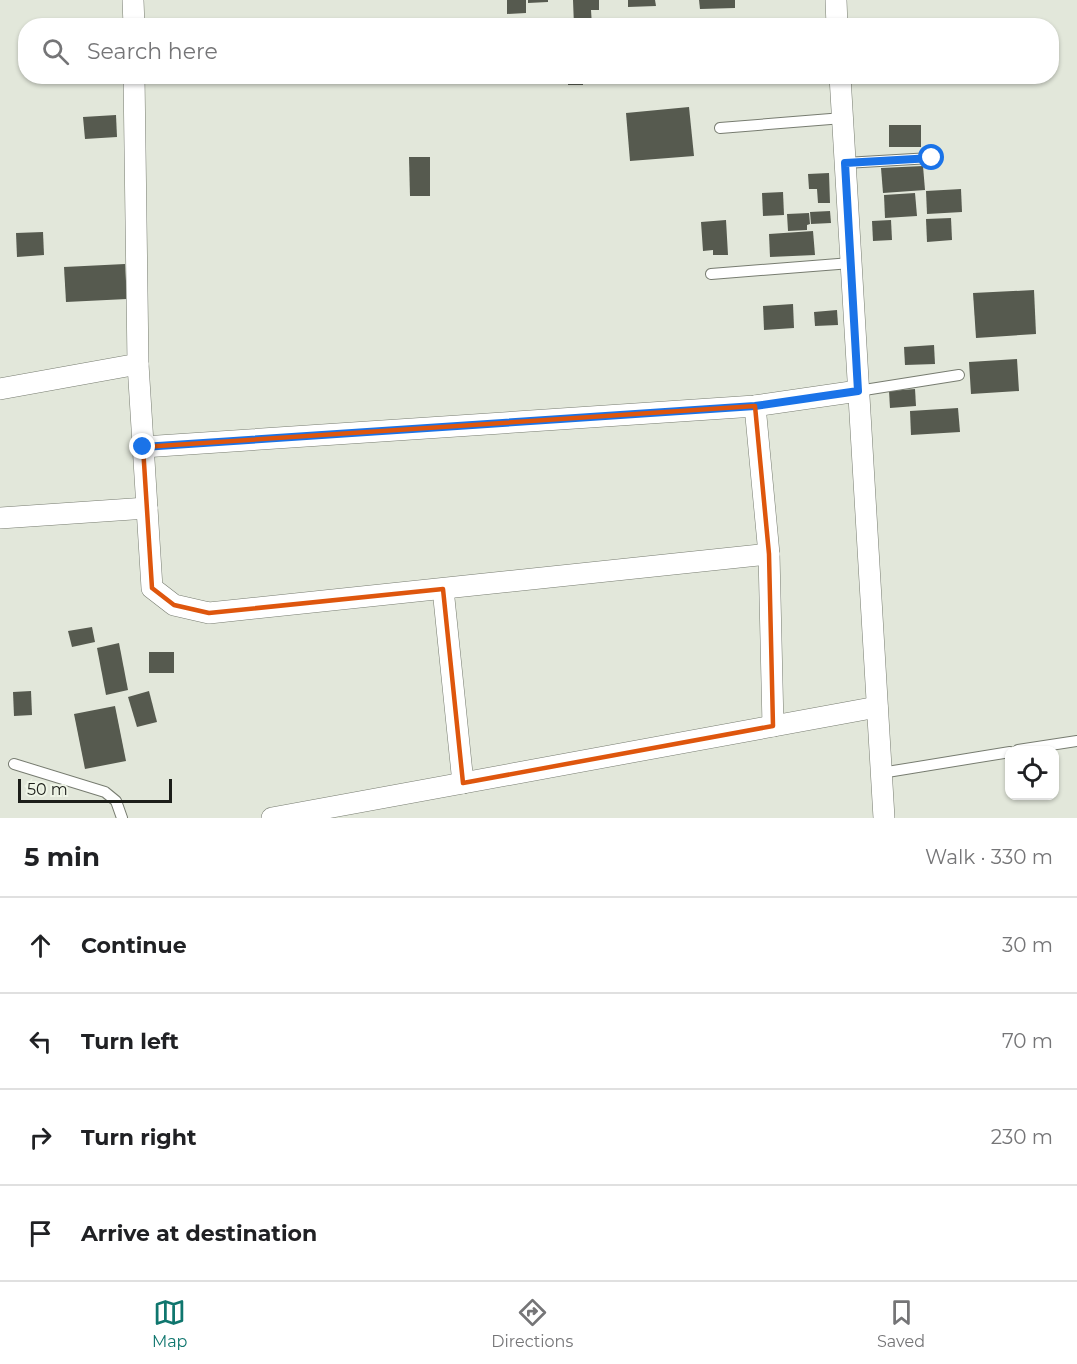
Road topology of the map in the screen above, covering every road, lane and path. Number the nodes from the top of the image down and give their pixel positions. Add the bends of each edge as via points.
1 (133, 0) edge
2 (836, 0) edge
3 (134, 18) edge
4 (837, 18) edge
5 (134, 84) edge
6 (841, 84) edge
7 (843, 118) junction
8 (720, 128) dead end
9 (932, 158) dead end
10 (845, 163) junction
11 (851, 263) junction
12 (711, 274) dead end
13 (138, 364) junction
14 (959, 375) dead end
15 (0, 389) edge
16 (858, 391) junction
17 (755, 406) junction
18 (143, 447) junction
19 (147, 508) junction
20 (0, 518) edge
21 (769, 554) junction
22 (443, 589) junction
23 (877, 707) junction
24 (773, 726) junction
25 (1077, 741) edge
26 (1044, 746) edge
27 (1005, 753) edge
28 (14, 764) dead end
29 (881, 773) junction
30 (463, 783) junction
31 (122, 818) edge
32 (272, 818) edge
33 (884, 818) edge

1 - 3 street
2 - 4 street
5 - 13 street
6 - 7 street
7 - 8 lane
7 - 10 street
9 - 10 lane
10 - 11 street
11 - 12 lane
11 - 16 street
13 - 15 street
13 - 18 street
14 - 16 lane
16 - 17 street
16 - 23 street
17 - 18 street
17 - 21 street
18 - 19 street
19 - 20 street
19 - 22 street via 152,588 174,605 209,613
21 - 22 street
21 - 24 street
22 - 30 street
23 - 24 street
23 - 29 street
24 - 30 street
25 - 26 lane
27 - 29 lane
28 - 31 lane via 105,792 116,801
29 - 33 street
30 - 32 street

